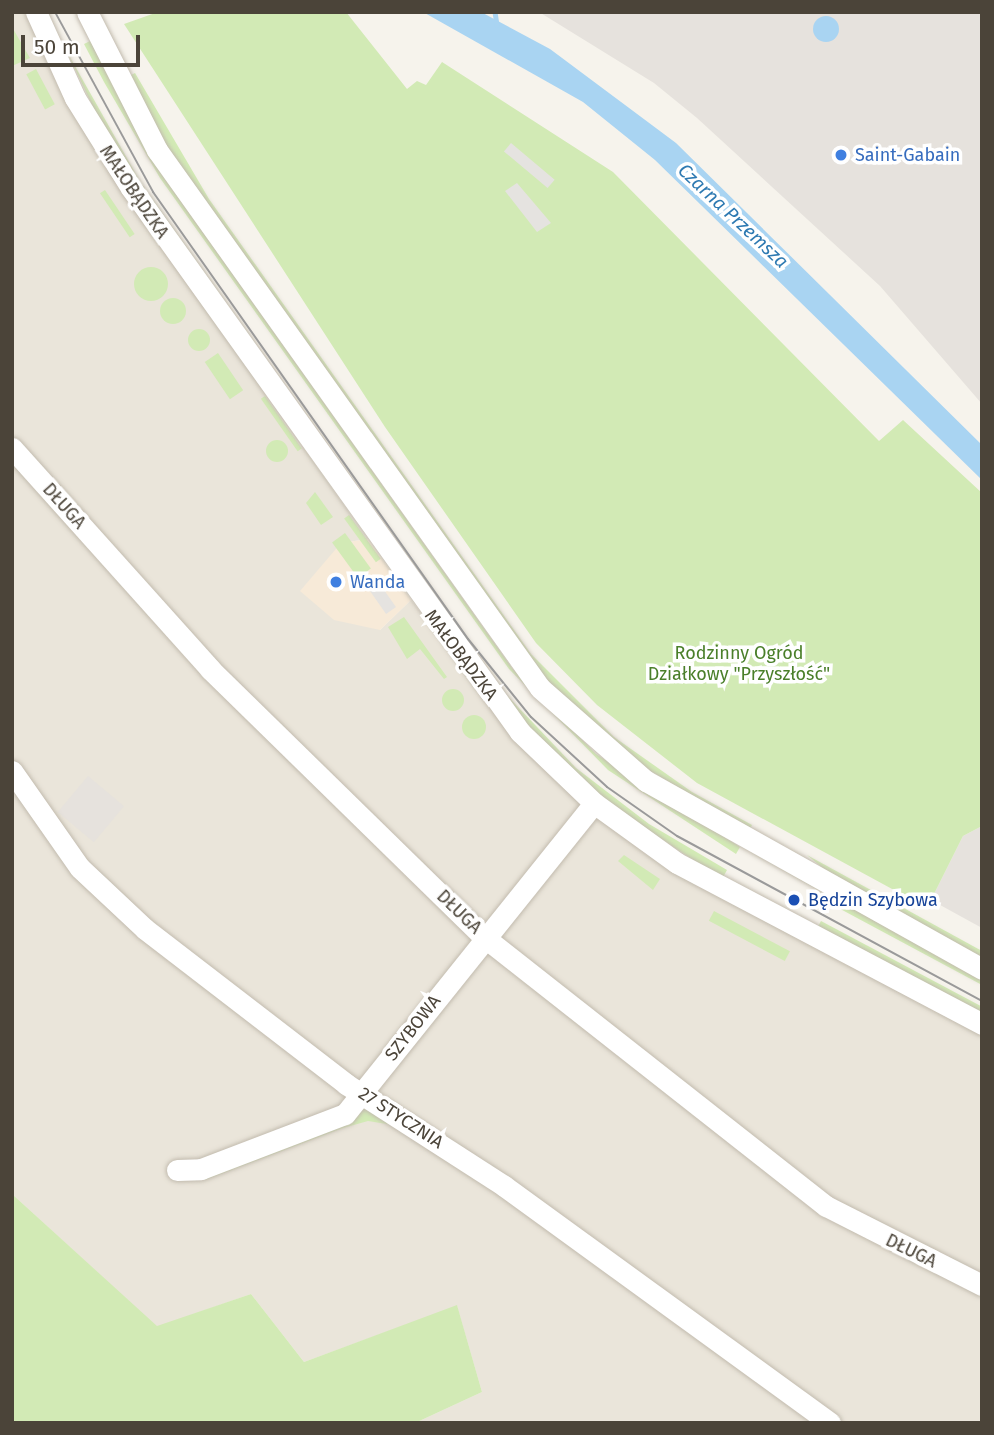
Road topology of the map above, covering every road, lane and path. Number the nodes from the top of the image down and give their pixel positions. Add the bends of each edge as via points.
1 (36, 12) edge
2 (87, 12) edge
3 (12, 448) edge
4 (12, 771) edge
5 (594, 803) junction
6 (484, 937) junction
7 (982, 968) edge
8 (982, 1024) edge
9 (364, 1091) junction
10 (177, 1170) dead end
11 (982, 1285) edge
12 (830, 1423) edge

1 - 5 street, MAŁOBĄDZKA via 74,95 131,188 425,608 520,732
2 - 7 street via 157,150 540,688 646,781
3 - 6 street, DŁUGA via 210,669
4 - 9 street, 27 STYCZNIA via 80,868 145,929 346,1084
5 - 6 street, SZYBOWA
5 - 8 street, MAŁOBĄDZKA via 720,888
6 - 9 street, SZYBOWA
6 - 11 street, DŁUGA via 826,1206
9 - 10 street, SZYBOWA via 328,1125 201,1169
9 - 12 street, 27 STYCZNIA

